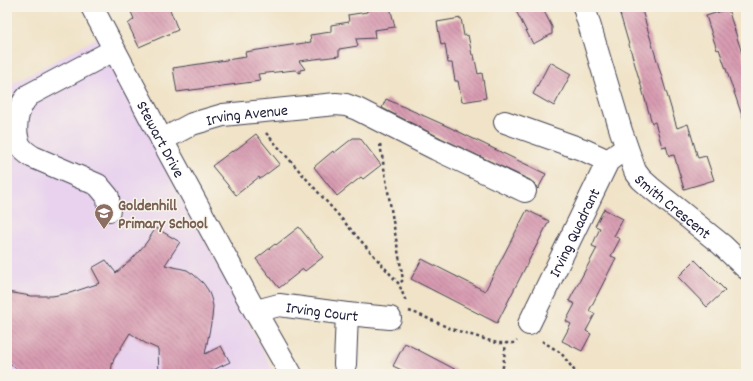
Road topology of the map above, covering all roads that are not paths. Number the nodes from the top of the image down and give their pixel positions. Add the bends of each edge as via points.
1 (92, 7) edge
2 (584, 7) edge
3 (114, 50) junction
4 (505, 122) dead end
5 (162, 140) junction
6 (624, 140) junction
7 (608, 161) junction
8 (525, 191) dead end
9 (109, 210) dead end
10 (746, 268) edge
11 (256, 314) junction
12 (346, 314) junction
13 (400, 315) road end
14 (528, 328) road end
15 (346, 364) dead end
16 (291, 374) edge

1 - 3 street, Stewart Drive
2 - 6 street, Smith Crescent
3 - 5 street, Stewart Drive
3 - 9 street via 29,96 23,102 16,122 19,144 25,152 98,185 108,197
4 - 7 street
5 - 8 street, Irving Avenue via 192,124 223,115 346,105
5 - 11 street, Stewart Drive
6 - 7 street via 619,153
6 - 10 street, Smith Crescent via 635,171 641,179 722,245
7 - 14 street, Irving Quadrant
11 - 12 street, Irving Court via 278,305
11 - 16 street, Stewart Drive
12 - 13 street, Irving Court
12 - 15 street

